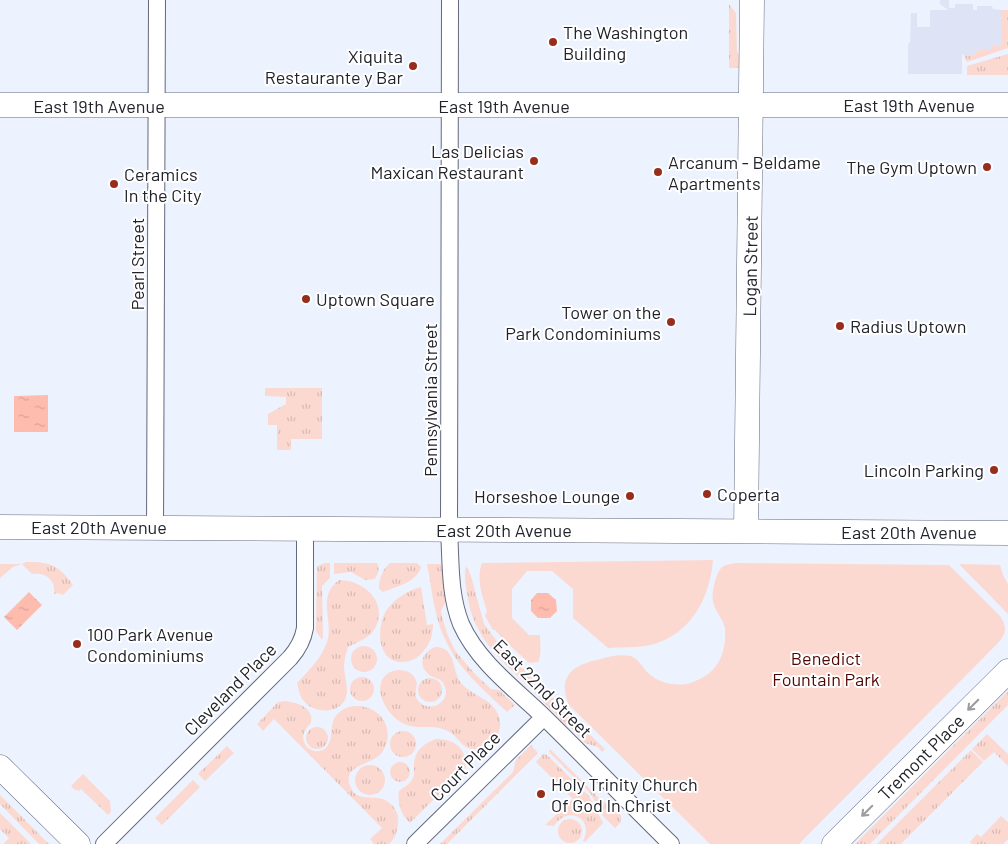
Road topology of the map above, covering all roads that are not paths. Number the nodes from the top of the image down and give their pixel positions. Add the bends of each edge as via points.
1 (157, 0) edge
2 (450, 0) edge
3 (752, 0) edge
4 (0, 105) edge
5 (450, 105) junction
6 (1008, 105) edge
7 (158, 106) junction
8 (752, 106) junction
9 (0, 527) edge
10 (155, 528) junction
11 (305, 529) junction
12 (449, 530) junction
13 (746, 531) junction
14 (1008, 532) edge
15 (1008, 671) edge
16 (544, 717) junction
17 (0, 767) edge
18 (78, 844) edge
19 (104, 844) edge
20 (415, 844) edge
21 (671, 844) edge
22 (834, 844) edge

1 - 7 street, Pearl Street
2 - 5 street, Pennsylvania Street
3 - 8 street, Logan Street
4 - 7 street, East 19th Avenue
5 - 7 street, East 19th Avenue
5 - 8 street, East 19th Avenue
5 - 12 street, Pennsylvania Street
6 - 8 street, East 19th Avenue
7 - 10 street, Pearl Street
8 - 13 street, Logan Street
9 - 10 street, East 20th Avenue
10 - 11 street, East 20th Avenue
11 - 12 street, East 20th Avenue
11 - 19 street, Cleveland Place via 305,628 302,641 290,658
12 - 13 street, East 20th Avenue
12 - 16 street, East 22nd Street via 452,588 470,641 491,667
13 - 14 street, East 20th Avenue
15 -> 22 street, Tremont Place
16 - 20 street, Court Place
16 - 21 street, East 22nd Street
17 - 18 street

